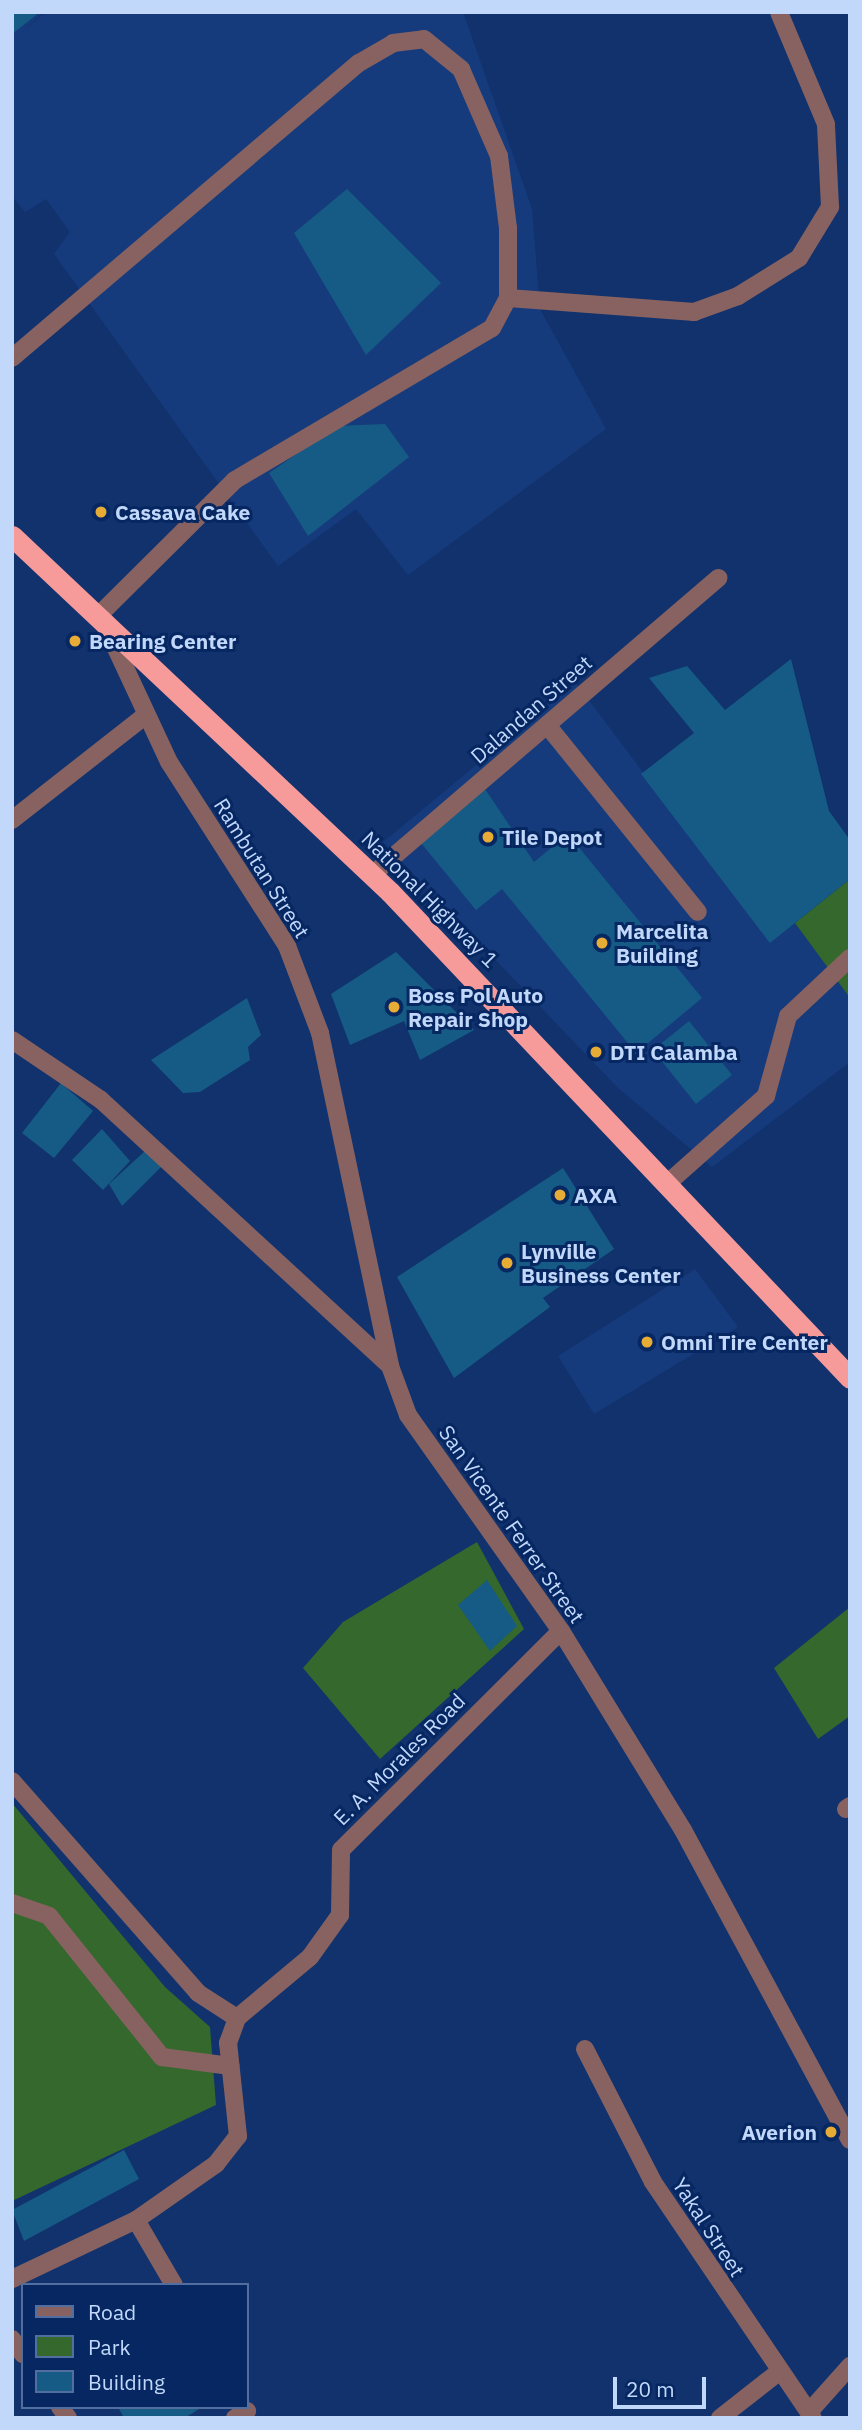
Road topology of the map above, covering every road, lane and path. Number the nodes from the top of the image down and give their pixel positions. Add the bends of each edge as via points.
1 (779, 12) edge
2 (508, 298) junction
3 (12, 358) edge
4 (12, 536) edge
5 (718, 578) dead end
6 (100, 614) junction
7 (146, 715) junction
8 (547, 725) junction
9 (12, 820) edge
10 (373, 874) junction
11 (698, 912) dead end
12 (850, 958) edge
13 (12, 1040) edge
14 (669, 1182) junction
15 (390, 1366) junction
16 (850, 1378) edge
17 (561, 1632) junction
18 (12, 1782) edge
19 (12, 1903) edge
20 (237, 2018) junction
21 (585, 2049) dead end
22 (230, 2066) junction
23 (850, 2140) edge
24 (136, 2220) junction
25 (12, 2279) edge
26 (173, 2283) edge
27 (850, 2366) edge
28 (780, 2371) junction
29 (811, 2415) edge
30 (720, 2418) edge

1 - 2 street via 826,124 830,207 799,258 737,296 694,312
2 - 3 street via 499,156 460,69 424,39 393,43 359,63
2 - 6 street via 492,328 235,480
4 - 6 highway, National Highway 1
5 - 8 street, Dalandan Street
6 - 7 street, Rambutan Street
6 - 10 highway, National Highway 1
7 - 9 street
7 - 15 street, Rambutan Street via 169,762 287,946 320,1033
8 - 10 street, Dalandan Street
8 - 11 street
10 - 14 highway, National Highway 1
12 - 14 street via 788,1016 766,1096
13 - 15 street, San Vicente Ferrer Street via 101,1100
14 - 16 highway, National Highway 1
15 - 17 street, San Vicente Ferrer Street via 408,1415
17 - 20 street, E. A. Morales Road via 341,1850 340,1916 310,1958
17 - 23 street, San Vicente Ferrer Street via 683,1830
18 - 20 street via 198,1993
19 - 22 street via 48,1916 162,2057
20 - 22 street via 228,2043
21 - 28 street, Yakal Street via 653,2182
22 - 24 street via 238,2136 216,2164
24 - 25 street
24 - 26 street
27 - 29 street
28 - 29 street, Yakal Street
28 - 30 street

